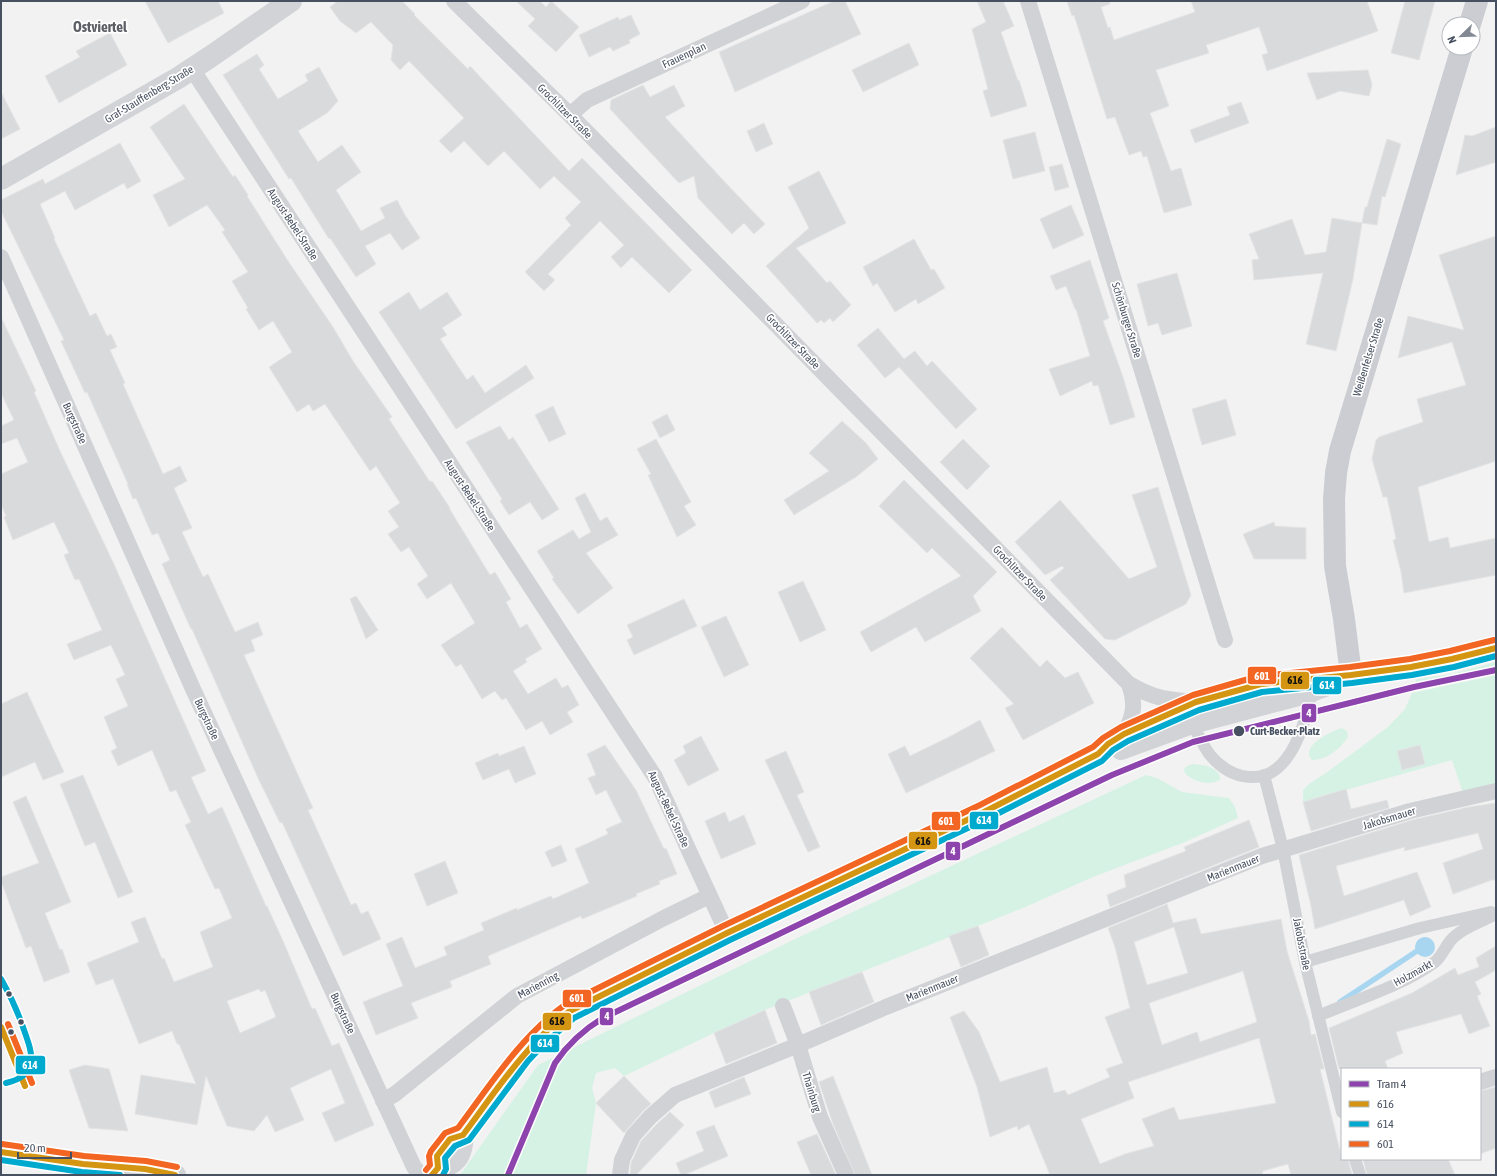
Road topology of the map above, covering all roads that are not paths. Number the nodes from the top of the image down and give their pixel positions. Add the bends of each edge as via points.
1 (291, 1) edge
2 (454, 1) edge
3 (802, 1) edge
4 (1028, 1) edge
5 (1477, 1) edge
6 (1472, 16) edge
7 (1460, 56) edge
8 (192, 69) junction
9 (570, 115) junction
10 (1, 179) edge
11 (1, 258) edge
12 (1225, 640) dead end
13 (1496, 648) edge
14 (1350, 675) junction
15 (1129, 684) junction
16 (1312, 691) junction
17 (1194, 713) junction
18 (1124, 734) junction
19 (1098, 754) junction
20 (1264, 775) junction
21 (1496, 791) edge
22 (1284, 849) junction
23 (710, 896) junction
24 (1496, 911) edge
25 (1496, 914) edge
26 (727, 933) junction
27 (1306, 962) junction
28 (783, 1006) dead end
29 (1318, 1016) junction
30 (798, 1045) junction
31 (1496, 1077) edge
32 (1481, 1082) edge
33 (383, 1100) junction
34 (1341, 1108) edge
35 (1, 1152) edge
36 (1356, 1160) edge
37 (83, 1169) edge
38 (430, 1173) edge
39 (175, 1175) edge
40 (620, 1175) edge
41 (846, 1175) edge
42 (1360, 1175) edge

1 - 8 main road, Graf-Stauffenberg-Straße
2 - 9 street, Grochlitzer Straße
3 - 9 street, Frauenplan via 587,100
4 - 12 street, Schönburger Straße
5 - 6 main road
7 - 14 main road, Weißenfelser Straße via 1347,425 1336,472 1335,566
8 - 10 main road, Graf-Stauffenberg-Straße
8 - 23 street, August-Bebel-Straße via 656,777
9 - 15 street, Grochlitzer Straße
11 - 33 street, Burgstraße via 193,689
13 - 14 main road via 1411,667
14 - 16 main road
14 - 17 main road via 1262,684
15 - 17 street, Grochlitzer Straße
15 - 18 street via 1134,708
16 - 17 main road
16 - 20 street via 1290,754 1281,765
17 - 18 main road
17 - 19 main road via 1130,746
17 - 20 street via 1210,755 1240,776
18 - 19 main road
19 - 26 main road via 977,815
20 - 22 street, Jakobsstraße
21 - 22 street, Jakobsmauer via 1410,811
22 - 27 street, Jakobsstraße
22 - 30 street, Marienmauer via 886,1007
23 - 26 street, August-Bebel-Straße
23 - 33 street, Marienring via 517,996 394,1094
24 - 27 street via 1420,928
25 - 29 street, Holzmarkt via 1460,933 1451,940 1441,956 1404,981
26 - 38 main road via 590,1000 554,1023 522,1056 463,1135 450,1139 437,1156
27 - 29 street, Jakobsstraße
28 - 30 street, Thainburg
29 - 34 street, Jakobsstraße
30 - 40 street, Marienmauer via 675,1095 633,1136 622,1160
30 - 41 street, Thainburg via 820,1117
31 - 32 street
33 - 38 street, Burgstraße via 414,1168
35 - 37 main road
36 - 42 street
37 - 39 main road via 145,1169

